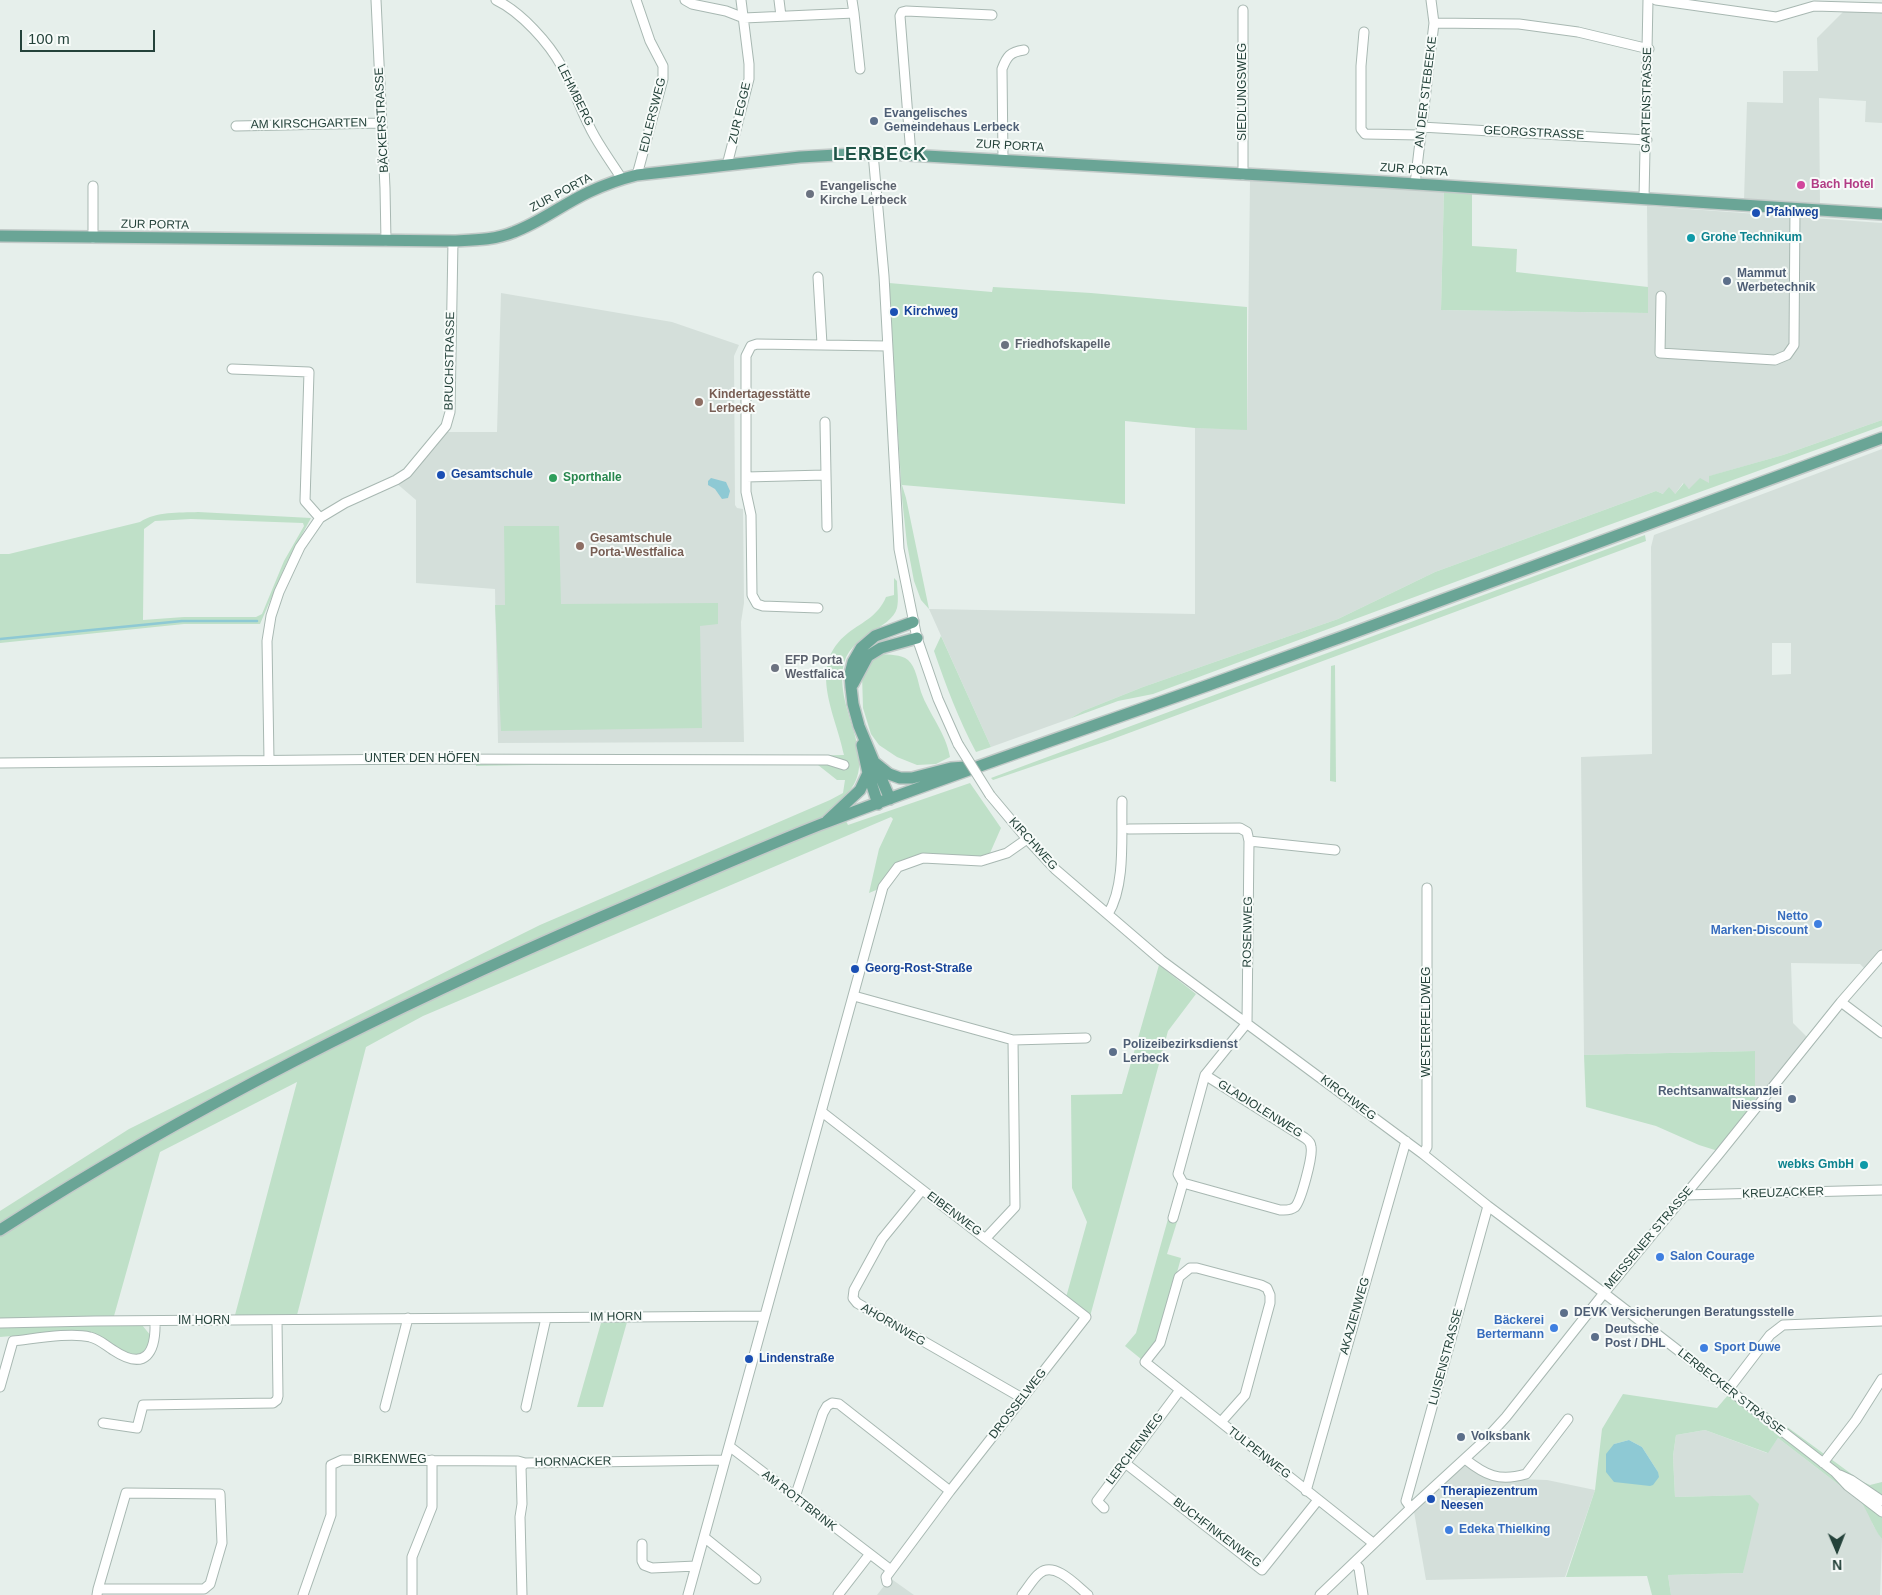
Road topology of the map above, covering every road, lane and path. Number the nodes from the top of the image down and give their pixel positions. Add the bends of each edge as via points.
1 (376, 0) edge
2 (496, 0) edge
3 (636, 0) edge
4 (685, 0) edge
5 (742, 0) edge
6 (779, 0) edge
7 (852, 0) edge
8 (1431, 0) edge
9 (1648, 0) edge
10 (1656, 0) edge
11 (1882, 8) edge
12 (1243, 10) dead end
13 (854, 13) junction
14 (992, 15) dead end
15 (781, 16) junction
16 (744, 18) junction
17 (1434, 23) junction
18 (1364, 32) dead end
19 (1649, 49) junction
20 (1024, 50) dead end
21 (860, 69) dead end
22 (382, 123) junction
23 (236, 126) dead end
24 (1421, 131) junction
25 (1647, 140) junction
26 (873, 153) junction
27 (911, 154) junction
28 (1003, 159) junction
29 (727, 165) junction
30 (1243, 175) junction
31 (637, 176) junction
32 (622, 179) junction
33 (1415, 184) junction
34 (93, 186) dead end
35 (1644, 199) junction
36 (1796, 208) junction
37 (1882, 214) edge
38 (0, 236) edge
39 (93, 238) junction
40 (386, 241) junction
41 (453, 241) junction
42 (818, 277) dead end
43 (1661, 296) dead end
44 (822, 344) junction
45 (887, 346) junction
46 (232, 370) dead end
47 (825, 422) dead end
48 (1882, 438) edge
49 (825, 475) junction
50 (746, 477) junction
51 (320, 518) junction
52 (828, 527) dead end
53 (818, 608) dead end
54 (913, 622) junction
55 (917, 638) junction
56 (851, 687) junction
57 (859, 726) junction
58 (269, 760) junction
59 (874, 762) junction
60 (0, 763) edge
61 (844, 766) dead end
62 (980, 766) junction
63 (868, 773) junction
64 (890, 799) junction
65 (1122, 801) dead end
66 (878, 804) junction
67 (825, 823) junction
68 (1129, 829) dead end
69 (1027, 839) junction
70 (1249, 841) junction
71 (1335, 850) dead end
72 (1428, 888) dead end
73 (1108, 914) junction
74 (1882, 955) edge
75 (854, 996) junction
76 (1841, 1002) junction
77 (1247, 1023) junction
78 (1882, 1034) edge
79 (1086, 1038) dead end
80 (1013, 1040) junction
81 (1205, 1075) junction
82 (822, 1112) junction
83 (1406, 1141) junction
84 (1423, 1154) junction
85 (1183, 1183) junction
86 (922, 1190) junction
87 (1882, 1190) edge
88 (1685, 1195) junction
89 (1488, 1206) junction
90 (1173, 1218) dead end
91 (0, 1230) edge
92 (986, 1238) junction
93 (1604, 1293) junction
94 (764, 1316) junction
95 (1086, 1317) joint
96 (408, 1318) junction
97 (546, 1318) junction
98 (155, 1321) junction
99 (277, 1321) junction
100 (1882, 1321) edge
101 (0, 1324) edge
102 (1882, 1379) edge
103 (0, 1386) edge
104 (1180, 1390) junction
105 (1728, 1390) junction
106 (1022, 1398) junction
107 (386, 1407) dead end
108 (526, 1407) dead end
109 (1568, 1419) dead end
110 (1220, 1422) junction
111 (103, 1423) dead end
112 (729, 1446) junction
113 (1465, 1459) junction
114 (432, 1460) junction
115 (725, 1460) junction
116 (525, 1463) junction
117 (1125, 1463) junction
118 (1823, 1463) junction
119 (1835, 1472) junction
120 (1306, 1490) junction
121 (950, 1491) junction
122 (795, 1498) junction
123 (1318, 1500) junction
124 (1882, 1501) edge
125 (1104, 1508) dead end
126 (1411, 1508) junction
127 (1882, 1512) edge
128 (704, 1536) junction
129 (1373, 1543) junction
130 (642, 1544) dead end
131 (870, 1555) junction
132 (1354, 1563) junction
133 (696, 1566) junction
134 (891, 1570) junction
135 (756, 1579) dead end
136 (887, 1582) dead end
137 (98, 1592) edge
138 (303, 1595) edge
139 (412, 1595) edge
140 (522, 1595) edge
141 (688, 1595) edge
142 (838, 1595) edge
143 (1022, 1595) edge
144 (1088, 1595) edge
145 (1320, 1595) edge
146 (1363, 1595) edge

1 - 22 street, BÄCKERSTRASSE
2 - 32 street, LEHMBERG via 526,22 553,54 594,136
3 - 31 street, EDLERSWEG via 650,41 663,66 664,79
4 - 16 street
5 - 16 street, ZUR EGGE
6 - 15 street
7 - 13 street
8 - 17 street, AN DER STEBEEKE
9 - 19 street, GARTENSTRASSE
10 - 11 street via 1776,17 1814,6
12 - 30 street, SIEDLUNGSWEG
13 - 15 street
13 - 21 street
14 - 27 street via 902,12
15 - 16 street
16 - 29 street, ZUR EGGE via 748,79
17 - 19 street via 1519,24 1578,32
17 - 24 street, AN DER STEBEEKE
18 - 24 street, GEORGSTRASSE via 1361,129 1365,134
19 - 25 street, GARTENSTRASSE
20 - 28 street via 1011,53 1002,69
22 - 23 street, AM KIRSCHGARTEN
22 - 40 street, BÄCKERSTRASSE
24 - 25 street, GEORGSTRASSE
24 - 33 street, AN DER STEBEEKE
25 - 35 street, GARTENSTRASSE
26 - 27 main road, ZUR PORTA
26 - 29 main road, ZUR PORTA
26 - 45 street, KIRCHWEG
27 - 28 main road, ZUR PORTA
28 - 30 main road, ZUR PORTA
29 - 31 main road, ZUR PORTA
30 - 33 main road, ZUR PORTA
31 - 32 main road, ZUR PORTA
32 - 41 main road, ZUR PORTA via 589,192 513,233 491,239
33 - 35 main road, ZUR PORTA
34 - 39 street
35 - 36 main road, ZUR PORTA
36 - 37 main road, ZUR PORTA
36 - 43 street via 1794,345 1787,355 1775,360 1660,353
38 - 39 main road, ZUR PORTA
39 - 40 main road, ZUR PORTA
40 - 41 main road, ZUR PORTA
41 - 51 street, BRUCHSTRASSE via 450,412 446,426 407,473
42 - 44 street
44 - 45 street
44 - 50 street via 751,346 746,356
45 - 54 street, KIRCHWEG via 899,549
46 - 51 street via 309,372 305,501
47 - 49 street
48 - 62 main road
49 - 50 street
49 - 52 street
50 - 53 street via 751,514 752,595 762,606
51 - 58 street, BRUCHSTRASSE via 300,547 271,616 267,641
54 - 55 street, KIRCHWEG
54 - 56 main road via 876,636 861,648 853,662
55 - 56 main road via 881,648 868,656
55 - 69 street, KIRCHWEG, bridge via 958,744 990,794
56 - 57 main road
57 - 59 main road
57 - 63 main road
58 - 60 street, UNTER DEN HÖFEN
58 - 61 street, UNTER DEN HÖFEN via 828,760
59 - 62 main road via 888,774 900,778
59 - 64 main road
62 - 64 main road
63 - 66 main road
63 - 67 main road via 860,790
64 - 66 main road
65 - 73 street via 1121,862 1117,894
66 - 67 main road
67 - 91 main road via 524,951 350,1032 136,1146
68 - 70 street via 1240,828 1247,832
69 - 73 street, KIRCHWEG via 1055,869
69 - 75 street via 1007,853 982,861 922,858 898,867 883,887
70 - 71 street
70 - 77 street, ROSENWEG
72 - 84 street, WESTERFELDWEG via 1427,1147
73 - 77 street, KIRCHWEG via 1161,960
74 - 76 street, MEISSENER STRASSE
75 - 80 street
75 - 82 street
76 - 78 street
76 - 88 street, MEISSENER STRASSE
77 - 81 street, GLADIOLENWEG
77 - 83 street, KIRCHWEG
79 - 80 street
80 - 92 street via 1014,1207
81 - 85 street, GLADIOLENWEG via 1178,1174
81 - 85 street, GLADIOLENWEG via 1305,1138 1311,1147 1311,1155 1299,1200 1289,1210
82 - 86 street, EIBENWEG
82 - 94 street
83 - 84 street, KIRCHWEG
83 - 120 street, AKAZIENWEG
84 - 89 street, KIRCHWEG
85 - 90 street, GLADIOLENWEG
86 - 92 street, EIBENWEG
86 - 106 street, AHORNWEG via 882,1239 854,1290 853,1298
87 - 88 street, KREUZACKER
88 - 93 street, MEISSENER STRASSE
89 - 93 street, KIRCHWEG
89 - 126 street, LUISENSTRASSE via 1406,1501
92 - 95 street, EIBENWEG
93 - 105 street, LERBECKER STRASSE
93 - 113 street, MEISSENER STRASSE via 1506,1417
94 - 97 street, IM HORN
94 - 112 street
95 - 106 street, DROSSELWEG
96 - 97 street, IM HORN
96 - 99 street, IM HORN
96 - 107 street
97 - 108 street
98 - 99 street, IM HORN
98 - 101 street, IM HORN
98 - 103 street via 152,1350 140,1359 130,1359 89,1336 12,1340
99 - 111 street via 278,1396 272,1404 143,1405 137,1428
100 - 105 street via 1783,1325 1770,1335
102 - 118 street
104 - 110 street, TULPENWEG
104 - 110 street, TULPENWEG via 1145,1362 1160,1343 1179,1277 1184,1271 1197,1268 1267,1288 1270,1303 1245,1395
104 - 117 street, LERCHENWEG
105 - 118 street, LERBECKER STRASSE
106 - 121 street, DROSSELWEG
109 - 113 street via 1526,1474 1487,1475
110 - 120 street, TULPENWEG
112 - 115 street
112 - 122 street, AM ROTTBRINK
113 - 126 street, MEISSENER STRASSE
114 - 116 street, BIRKENWEG
114 - 138 street, BIRKENWEG via 342,1460 331,1465 331,1515
114 - 139 street via 432,1507 412,1557
115 - 116 street, HORNACKER
115 - 128 street
116 - 140 street, HORNACKER via 522,1468 520,1517
117 - 123 street, BUCHFINKENWEG via 1262,1570
117 - 125 street, LERCHENWEG via 1097,1501
118 - 119 street, LERBECKER STRASSE
119 - 124 street, LERBECKER STRASSE
119 - 127 street, LERBECKER STRASSE
120 - 123 street, TULPENWEG
121 - 122 street via 839,1404 832,1403 823,1413
121 - 134 street, DROSSELWEG
122 - 131 street, AM ROTTBRINK
123 - 129 street, TULPENWEG
126 - 129 street, MEISSENER STRASSE
128 - 133 street
128 - 135 street
129 - 132 street, MEISSENER STRASSE
130 - 133 street via 644,1566
131 - 134 street, AM ROTTBRINK
131 - 142 street
132 - 145 street, MEISSENER STRASSE
132 - 146 street via 1359,1568
133 - 141 street
134 - 136 street, DROSSELWEG via 886,1577
137 - 137 street via 204,1589 210,1584 222,1542 220,1494 126,1493
143 - 144 street via 1038,1574 1048,1569 1057,1570

